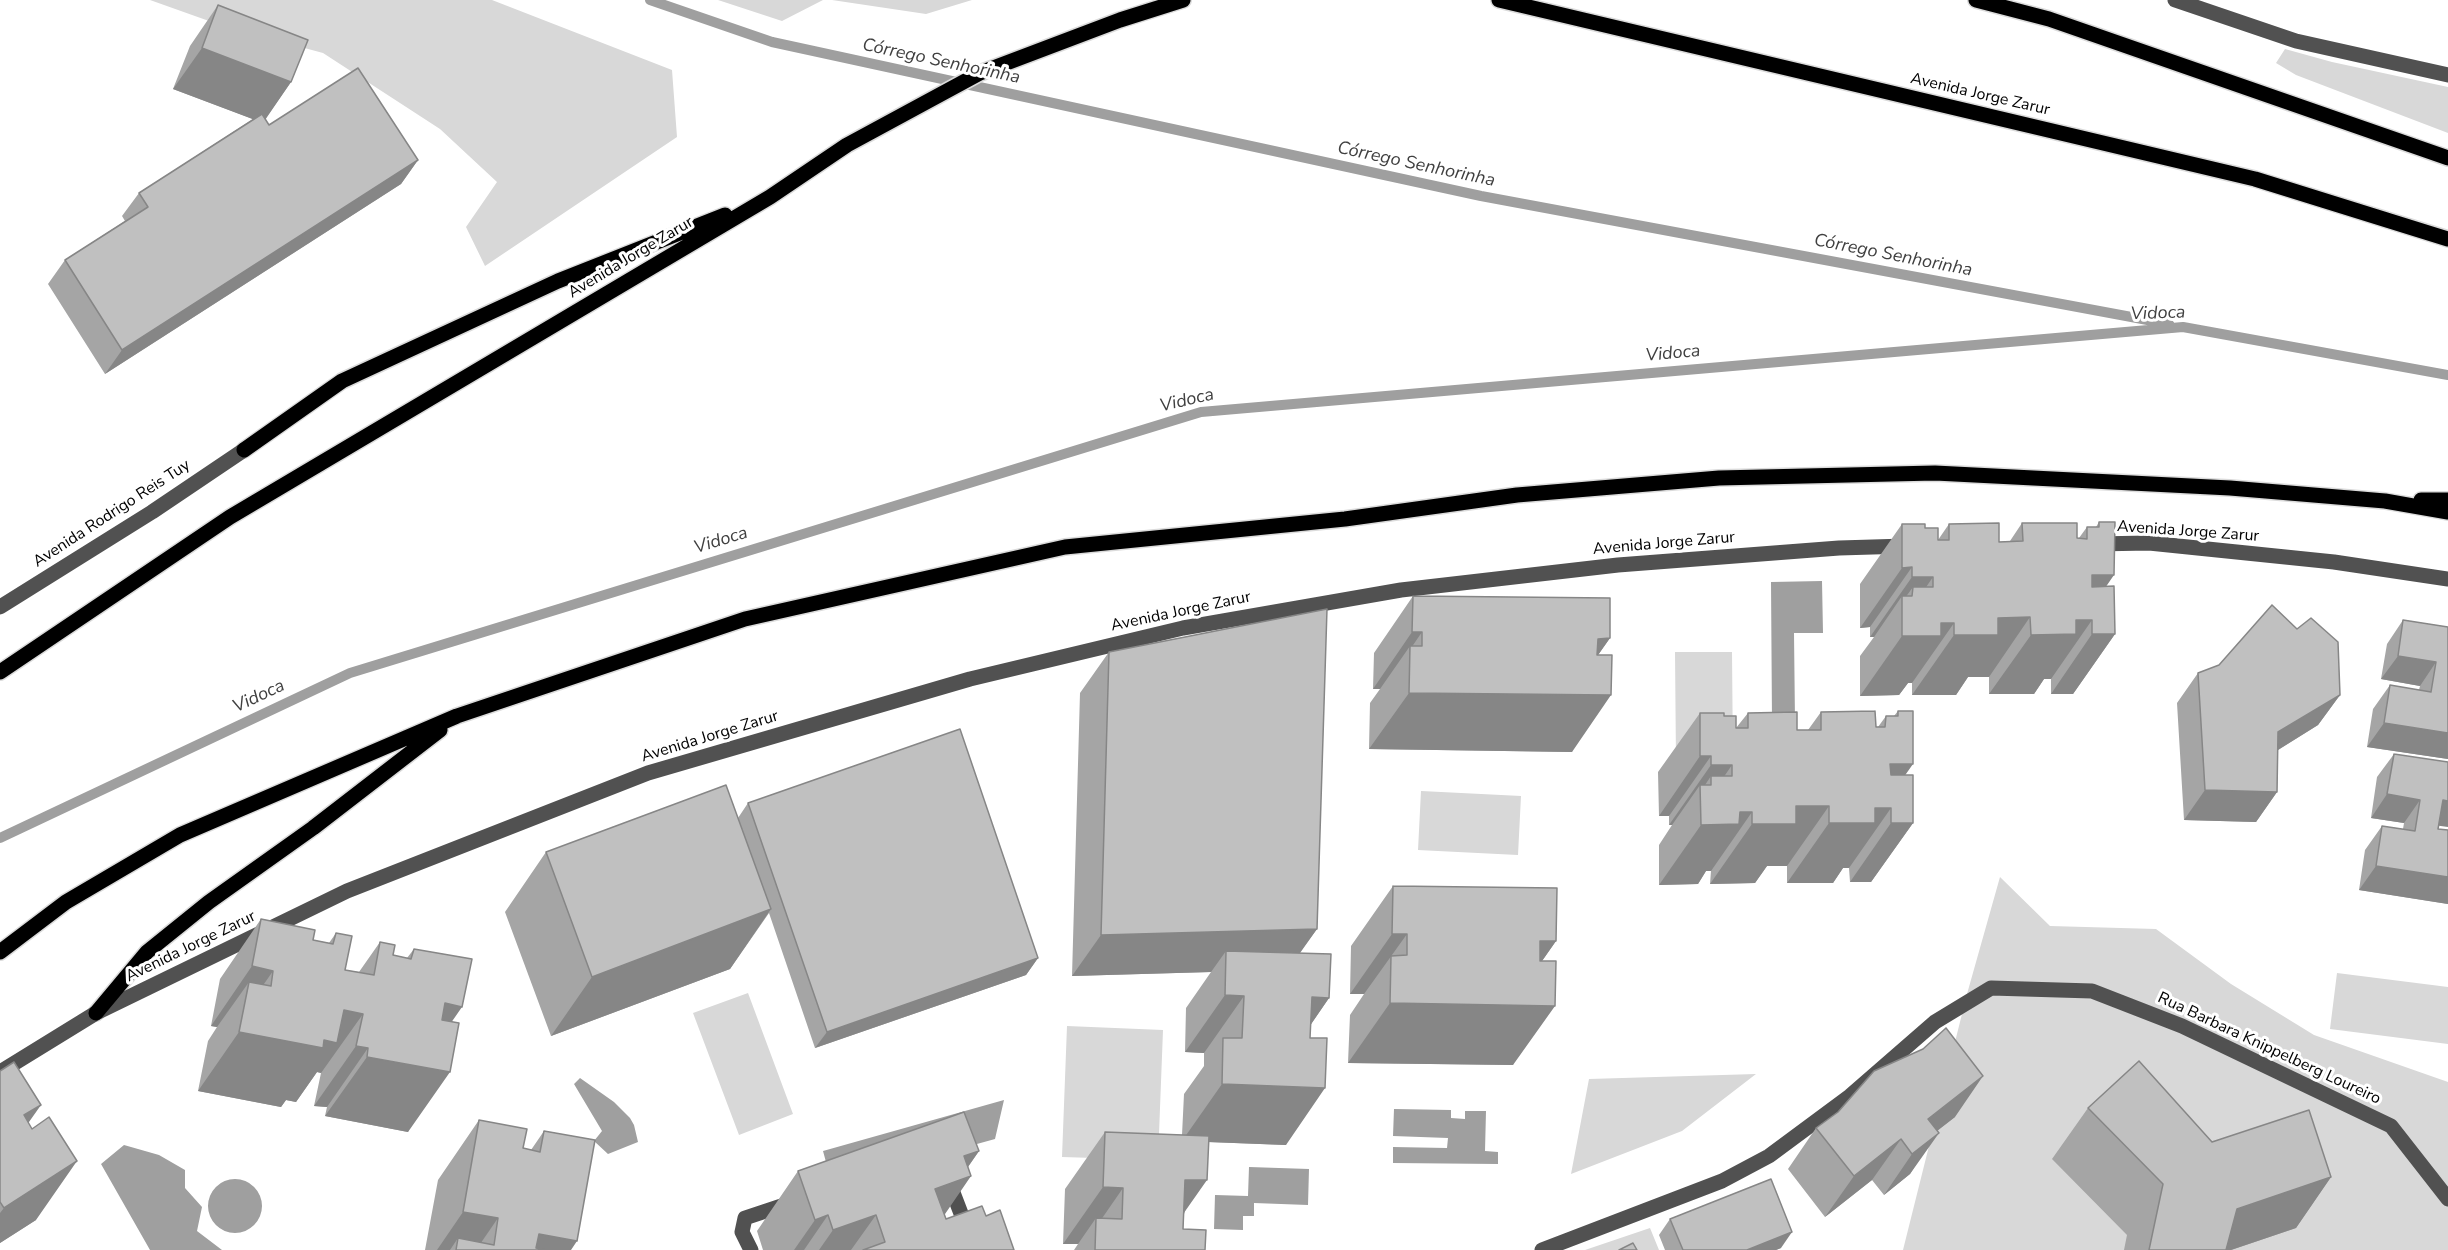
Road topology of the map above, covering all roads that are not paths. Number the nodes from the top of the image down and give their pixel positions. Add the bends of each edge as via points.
1 (1163, 0) edge
2 (1183, 0) edge
3 (1499, 0) edge
4 (1976, 0) edge
5 (2175, 0) edge
6 (1149, 12) junction
7 (2448, 75) edge
8 (2448, 158) edge
9 (770, 197) junction
10 (2448, 239) edge
11 (244, 450) joint
12 (2448, 500) edge
13 (2385, 501) junction
14 (2448, 512) edge
15 (2078, 544) edge
16 (1923, 546) edge
17 (2448, 579) edge
18 (0, 607) edge
19 (0, 672) edge
20 (457, 716) junction
21 (0, 952) edge
22 (96, 1012) junction
23 (0, 1072) edge
24 (939, 1174) edge
25 (807, 1198) edge
26 (2448, 1199) edge
27 (751, 1250) edge
28 (975, 1250) edge
29 (1542, 1250) edge

1 - 6 street
2 - 6 main road, Avenida Jorge Zarur
3 - 10 main road, Avenida Jorge Zarur via 2255,179
4 - 8 main road via 2049,19
5 - 7 street via 2296,40
6 - 9 main road, Avenida Jorge Zarur via 980,73 847,145
9 - 11 main road via 558,281 342,381
9 - 19 main road, Avenida Jorge Zarur via 230,517
11 - 18 street, Avenida Rodrigo Reis Tuy
12 - 13 main road
13 - 14 main road
13 - 20 main road via 2230,488 1935,473 1719,478 1517,495 1345,519 1065,547 745,619
15 - 17 street, Avenida Jorge Zarur via 2149,543 2334,562
16 - 22 street, Avenida Jorge Zarur via 1839,548 1618,565 1401,590 1184,628 970,679 648,774 347,891
20 - 21 main road via 180,835 66,902
20 - 22 main road via 147,952
22 - 23 street, Avenida Jorge Zarur
24 - 28 street via 952,1190
25 - 27 street via 745,1218 742,1232
26 - 29 street, Rua Barbara Knippelberg Loureiro via 2391,1126 2182,1026 2092,991 1991,988 1935,1022 1850,1096 1769,1156 1722,1181

